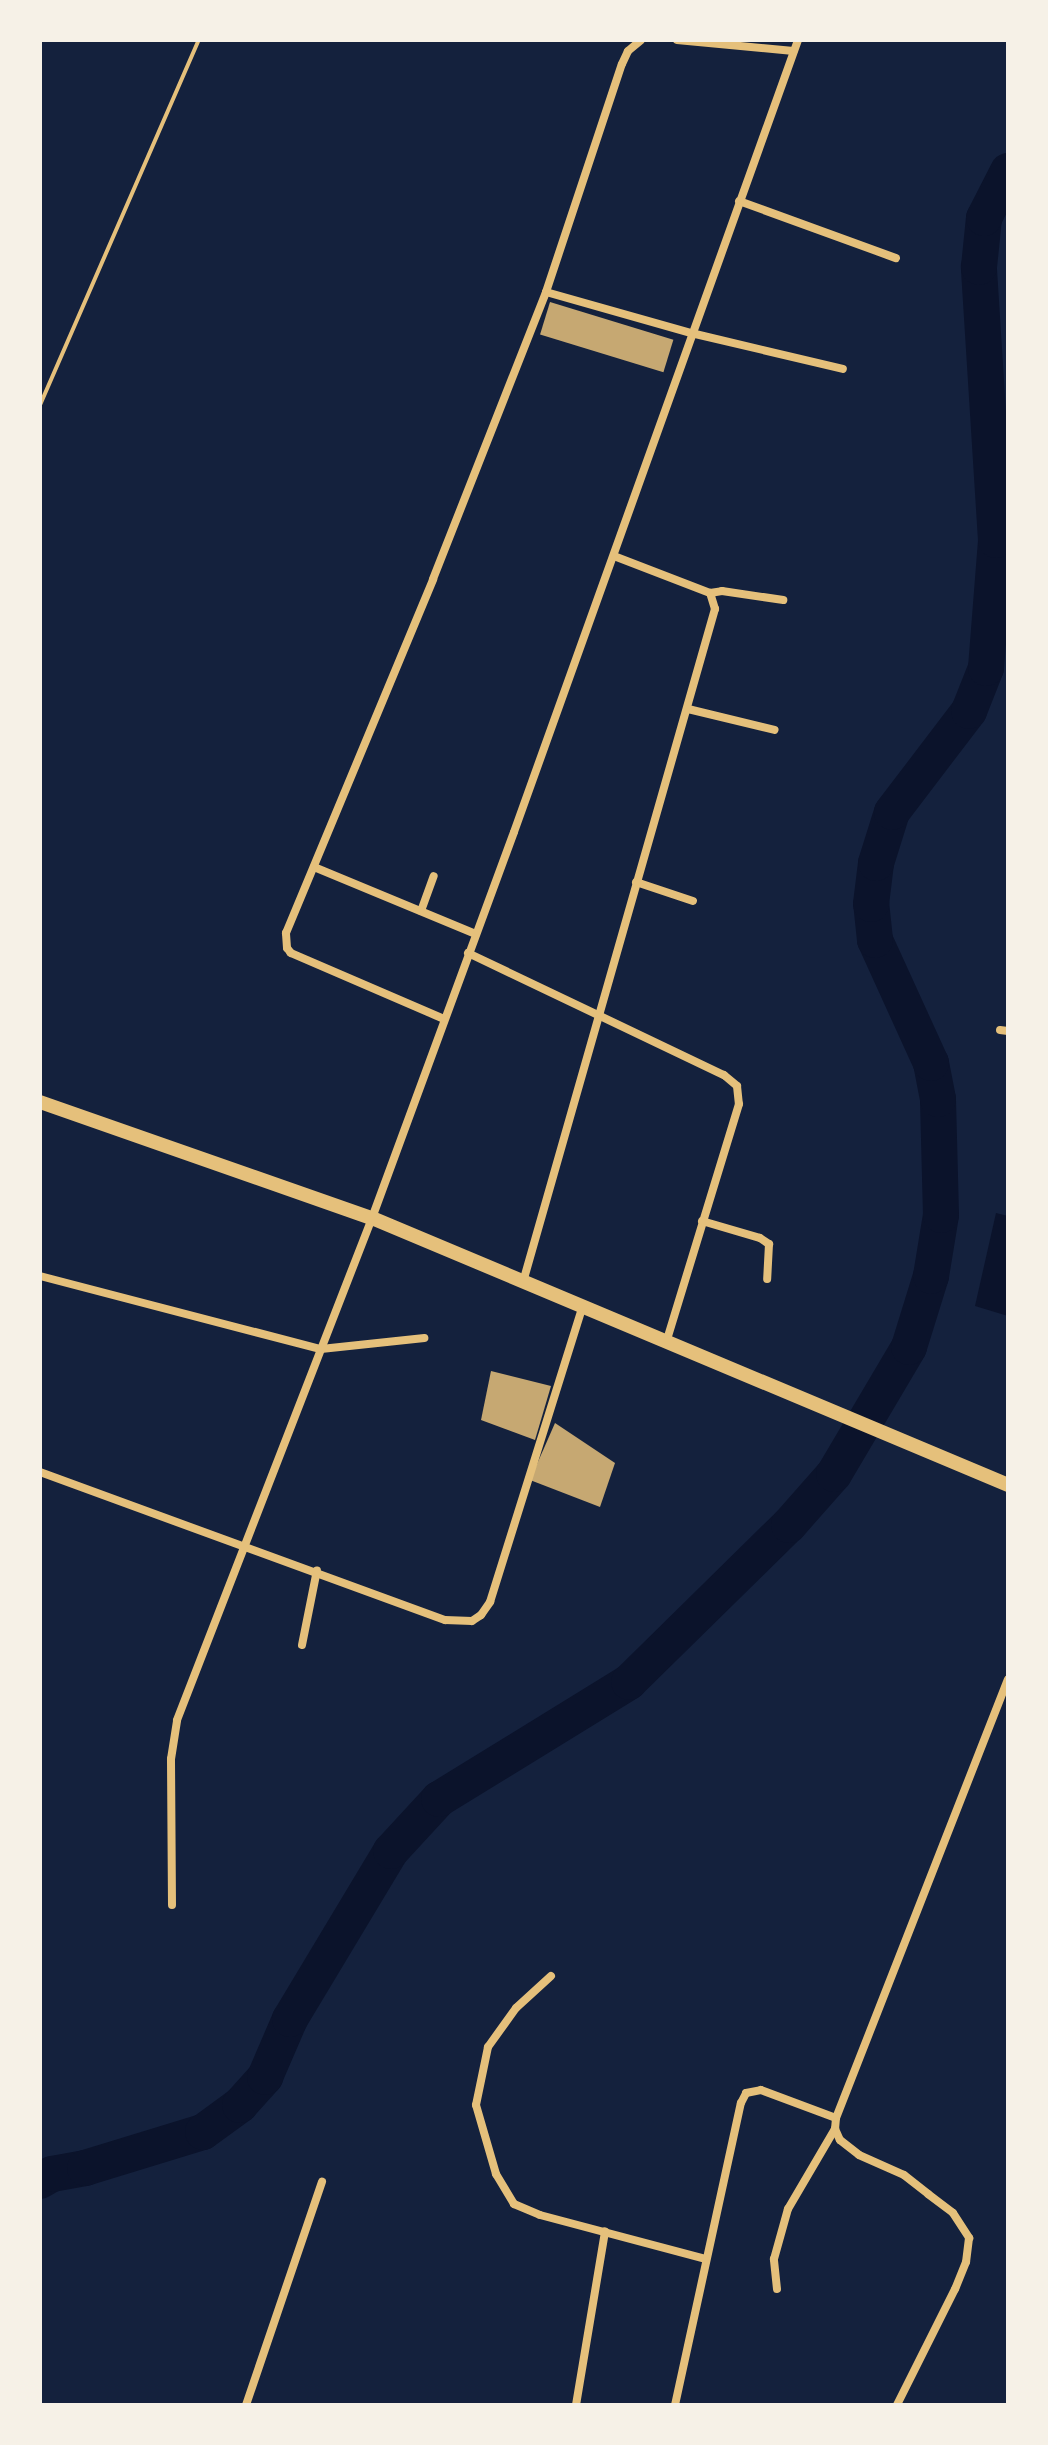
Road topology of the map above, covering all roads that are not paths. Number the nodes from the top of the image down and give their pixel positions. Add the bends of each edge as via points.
1 (641, 40) edge
2 (677, 40) edge
3 (798, 40) edge
4 (793, 51) junction
5 (739, 201) junction
6 (896, 258) dead end
7 (546, 292) junction
8 (691, 333) junction
9 (843, 369) dead end
10 (614, 556) junction
11 (710, 593) junction
12 (783, 600) dead end
13 (688, 709) junction
14 (775, 730) dead end
15 (314, 867) junction
16 (434, 876) dead end
17 (636, 882) junction
18 (693, 901) dead end
19 (421, 911) junction
20 (476, 934) junction
21 (468, 953) junction
22 (599, 1014) junction
23 (444, 1019) junction
24 (40, 1102) edge
25 (372, 1218) junction
26 (702, 1221) junction
27 (40, 1276) edge
28 (767, 1279) dead end
29 (523, 1283) junction
30 (582, 1309) junction
31 (424, 1338) dead end
32 (666, 1343) junction
33 (321, 1349) junction
34 (40, 1472) edge
35 (1008, 1485) edge
36 (246, 1546) junction
37 (317, 1570) junction
38 (302, 1645) dead end
39 (1008, 1679) edge
40 (172, 1905) dead end
41 (551, 1976) dead end
42 (836, 2118) junction
43 (835, 2129) junction
44 (322, 2182) dead end
45 (605, 2231) junction
46 (705, 2259) junction
47 (777, 2289) dead end
48 (246, 2405) edge
49 (576, 2405) edge
50 (675, 2405) edge
51 (897, 2405) edge

1 - 7 street via 622,64
2 - 4 street
3 - 4 street
4 - 5 street
5 - 6 street
5 - 8 street
7 - 8 street
7 - 15 street
8 - 9 street
8 - 10 street
10 - 11 street
10 - 20 street
11 - 12 street
11 - 13 street via 715,609
13 - 14 street
13 - 17 street
15 - 19 street
15 - 23 street via 286,933 287,948
16 - 19 street
17 - 18 street
17 - 22 street
19 - 20 street
20 - 21 street
21 - 22 street
21 - 23 street
22 - 26 street via 737,1086 739,1104
22 - 29 street
23 - 25 street
24 - 25 main road
25 - 29 main road
25 - 33 street
26 - 28 street via 769,1244
26 - 32 street
27 - 33 street
29 - 30 main road
30 - 32 main road
30 - 37 street via 514,1534 481,1615 460,1623 445,1620
31 - 33 street
32 - 35 main road
33 - 36 street
34 - 36 street
36 - 37 street
36 - 40 street via 172,1740
37 - 38 street
39 - 42 street
41 - 45 street via 516,2008 488,2047 476,2105 496,2174 514,2204
42 - 43 street
42 - 46 street via 761,2090 746,2093
43 - 47 street via 788,2209 774,2259
43 - 51 street via 859,2155 904,2175 953,2213 969,2238 955,2289
44 - 48 street
45 - 46 street
45 - 49 street
46 - 50 street

